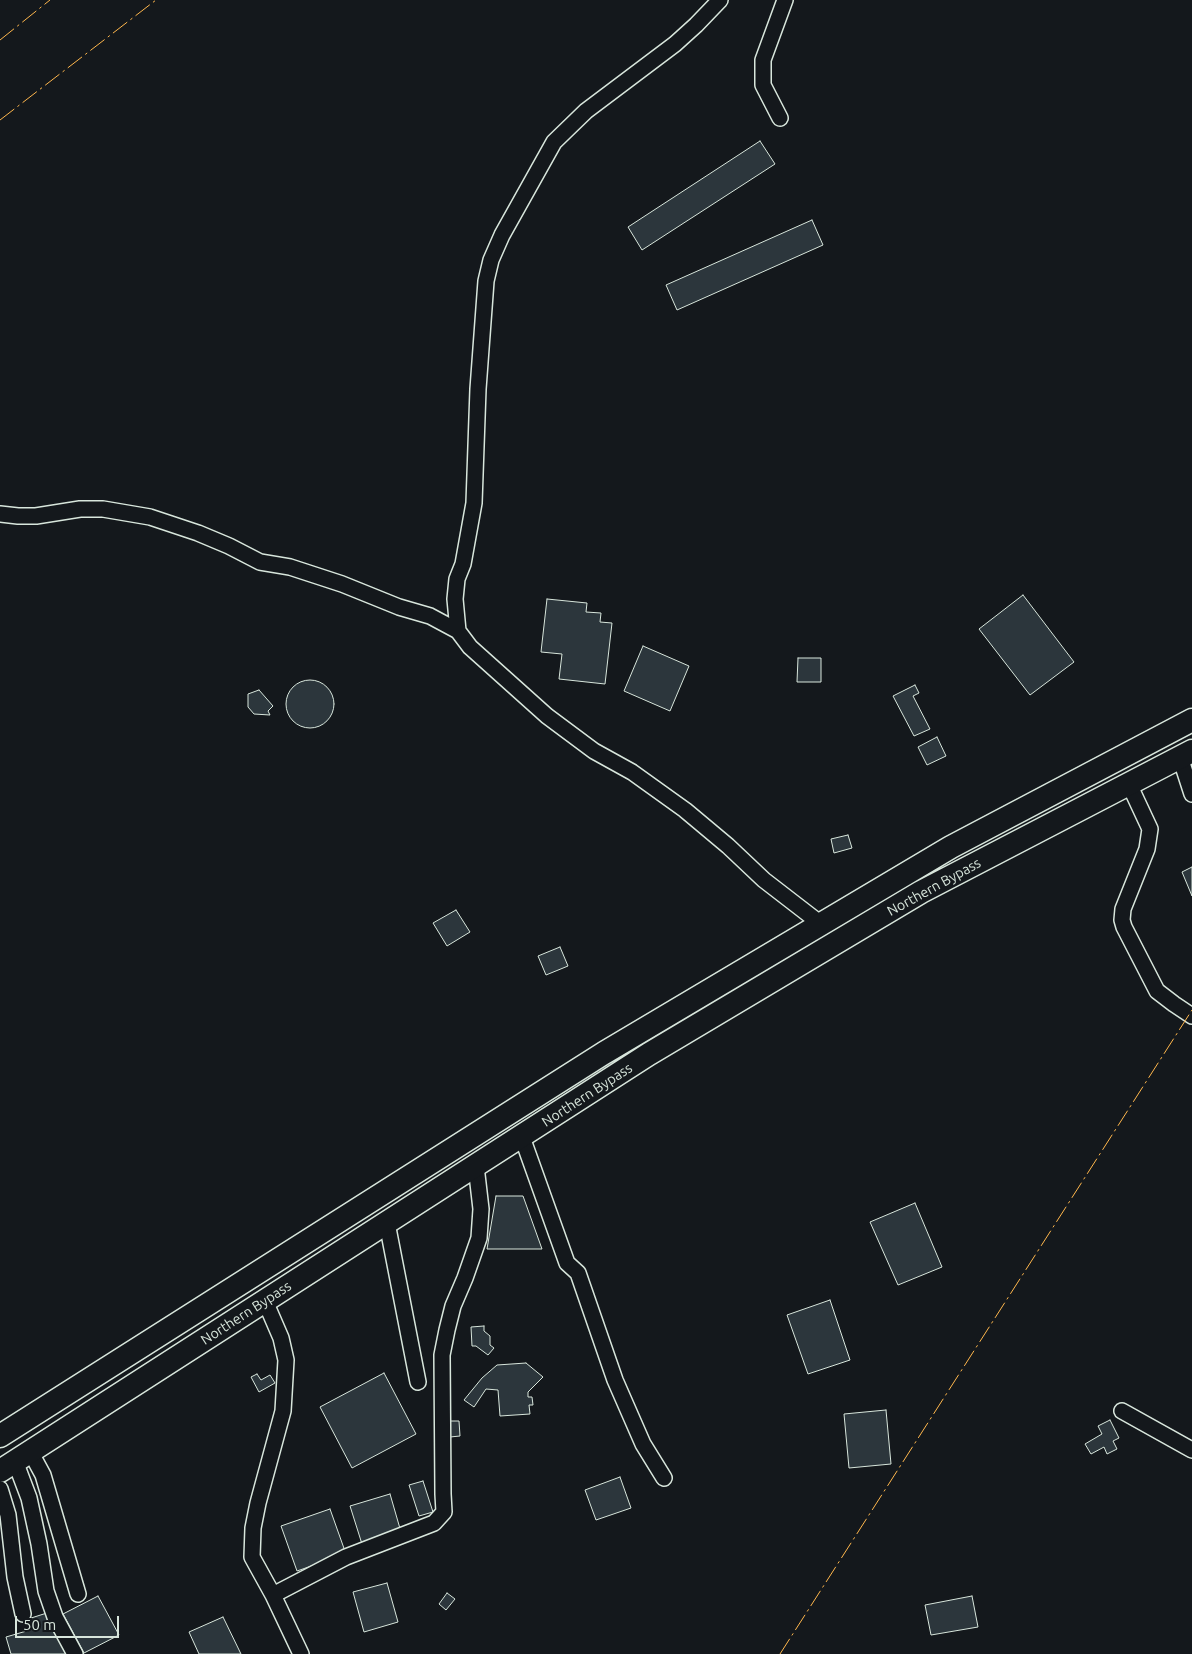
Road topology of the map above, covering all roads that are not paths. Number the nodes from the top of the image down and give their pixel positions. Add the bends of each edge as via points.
1 (720, 0) edge
2 (785, 0) edge
3 (780, 118) dead end
4 (0, 514) edge
5 (458, 631) junction
6 (1192, 720) edge
7 (1186, 754) edge
8 (1129, 784) junction
9 (1192, 794) edge
10 (821, 924) junction
11 (1192, 1016) edge
12 (522, 1137) junction
13 (476, 1166) junction
14 (387, 1223) junction
15 (265, 1301) junction
16 (418, 1382) dead end
17 (1122, 1411) dead end
18 (0, 1436) edge
19 (1192, 1450) edge
20 (15, 1461) edge
21 (664, 1478) dead end
22 (0, 1489) edge
23 (78, 1594) dead end
24 (273, 1595) junction
25 (23, 1614) dead end
26 (75, 1654) edge
27 (301, 1654) edge

1 - 5 street via 689,32 586,111 554,142 491,260 486,281 478,389 474,504 455,599
2 - 3 street via 763,60 763,85
4 - 5 street via 36,516 103,509 150,517 198,533 260,562 290,567 430,616
5 - 10 street via 470,647 547,716 685,810 764,880
6 - 10 highway, Northern Bypass via 951,847
7 - 8 highway, Northern Bypass
7 - 9 street
8 - 11 street via 1150,829 1147,849 1123,909 1122,920 1157,991
8 - 12 highway, Northern Bypass via 898,906 649,1054
10 - 18 highway, Northern Bypass via 596,1058
12 - 13 highway, Northern Bypass
12 - 21 street via 567,1263 578,1273 615,1380 643,1444
13 - 14 highway, Northern Bypass
13 - 24 street via 481,1209 479,1238 453,1306 442,1355 444,1512 434,1523 346,1557
14 - 15 highway, Northern Bypass
14 - 16 street
15 - 20 highway, Northern Bypass
15 - 24 street via 281,1338 286,1360 282,1411 258,1503 252,1557
17 - 19 street
20 - 23 street via 43,1475
20 - 26 street via 29,1498 46,1591 55,1617
22 - 25 street via 8,1515
24 - 27 street

